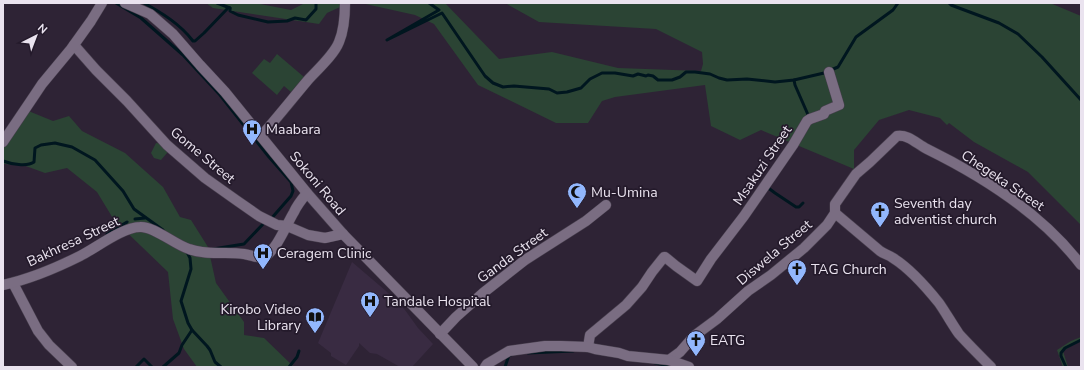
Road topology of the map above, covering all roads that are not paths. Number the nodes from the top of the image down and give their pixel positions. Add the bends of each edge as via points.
1 (102, 3) edge
2 (125, 3) edge
3 (345, 3) edge
4 (74, 45) junction
5 (830, 72) dead end
6 (261, 136) junction
7 (897, 136) joint
8 (3, 142) edge
9 (306, 193) junction
10 (606, 205) dead end
11 (835, 212) junction
12 (286, 226) junction
13 (343, 234) junction
14 (1081, 265) edge
15 (8, 284) edge
16 (440, 334) junction
17 (588, 347) junction
18 (669, 360) junction
19 (72, 367) edge
20 (473, 367) edge
21 (485, 367) edge
22 (689, 367) edge
23 (991, 367) edge

1 - 4 street
2 - 6 street, Sokoni Road via 150,14 173,34
3 - 6 street via 345,19 339,43
4 - 8 street via 42,84
4 - 12 street, Gome Street via 167,145 205,178 259,216 277,225
5 - 17 street, Msakuzi Street via 839,105 808,121 697,281 664,257 626,305 590,335
6 - 9 street, Sokoni Road
7 - 11 street, Diswela Street via 856,174 836,204
7 - 14 street, Chegeka Street via 906,136 992,186 1043,224
9 - 12 street, Bakhresa Street
9 - 13 street, Sokoni Road
10 - 16 street, Ganda Street via 579,226 525,260 483,293
11 - 18 street, Diswela Street via 827,225 804,248 694,336
11 - 23 street via 885,255 901,263 924,286 958,332
12 - 13 street, Gome Street via 308,236 325,238
12 - 15 street, Bakhresa Street via 270,253 264,258 243,254 204,253 188,249 149,228 140,227 122,232 53,269
13 - 16 street, Sokoni Road
15 - 19 street via 38,331
16 - 20 street, Sokoni Road
17 - 18 street via 624,355
17 - 21 street via 545,346 509,351
18 - 22 street

